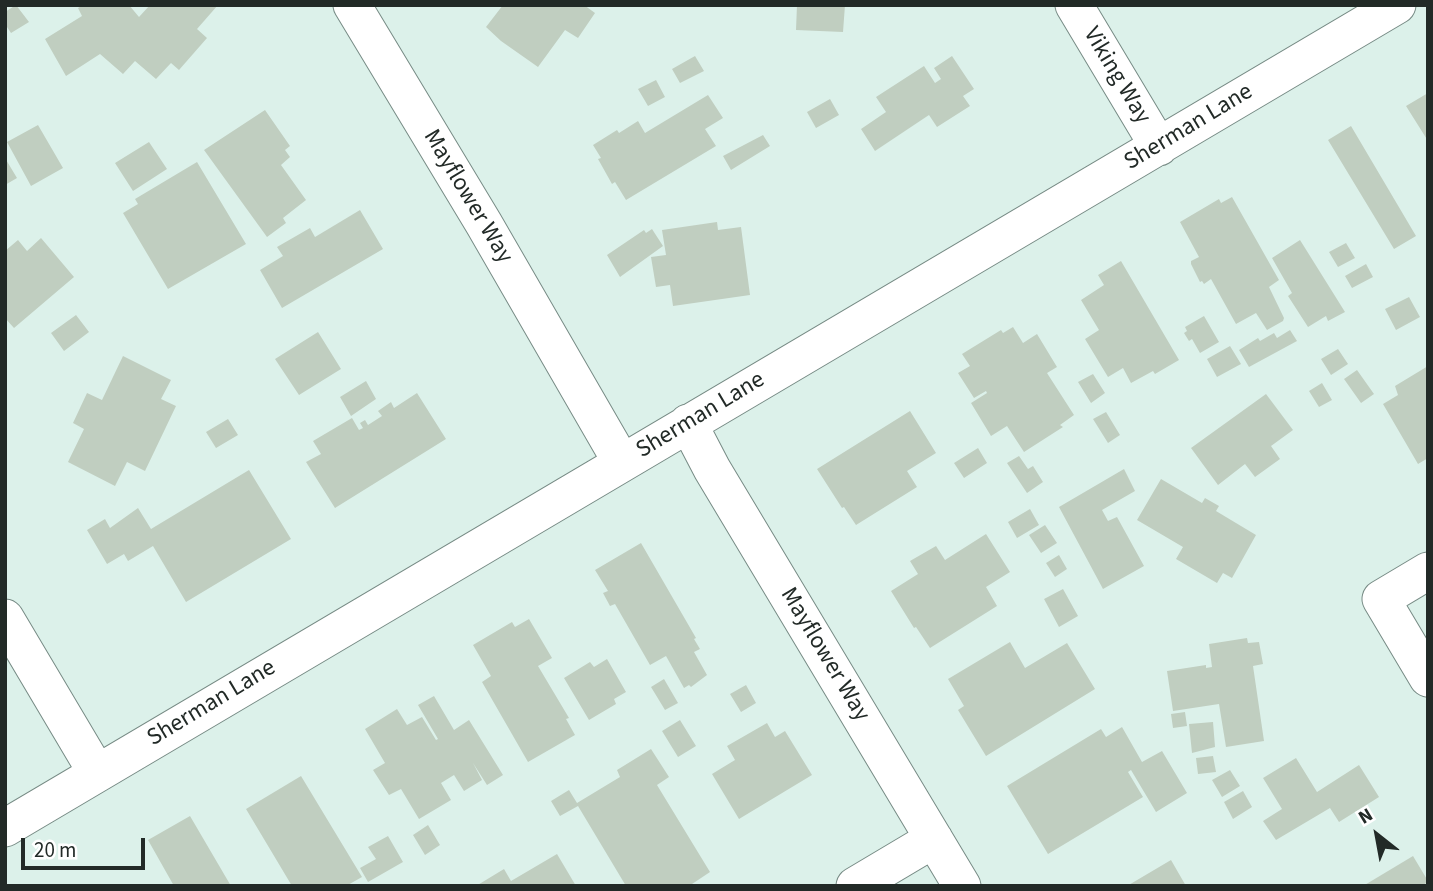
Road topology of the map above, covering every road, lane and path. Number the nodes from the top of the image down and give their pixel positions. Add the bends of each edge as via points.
1 (352, 5) edge
2 (1074, 5) edge
3 (1397, 5) edge
4 (1159, 147) junction
5 (688, 423) junction
6 (622, 463) junction
7 (1428, 571) edge
8 (5, 618) edge
9 (1428, 678) edge
10 (97, 773) junction
11 (5, 828) edge
12 (934, 839) junction
13 (855, 886) edge
14 (962, 886) edge

1 - 6 street, Mayflower Way
2 - 4 street, Viking Way
3 - 4 street, Sherman Lane
4 - 5 street, Sherman Lane
5 - 6 street, Sherman Lane
5 - 12 street, Mayflower Way
6 - 10 street, Sherman Lane
7 - 9 street via 1381,599
8 - 10 street
10 - 11 street, Sherman Lane
12 - 13 street
12 - 14 street, Mayflower Way

